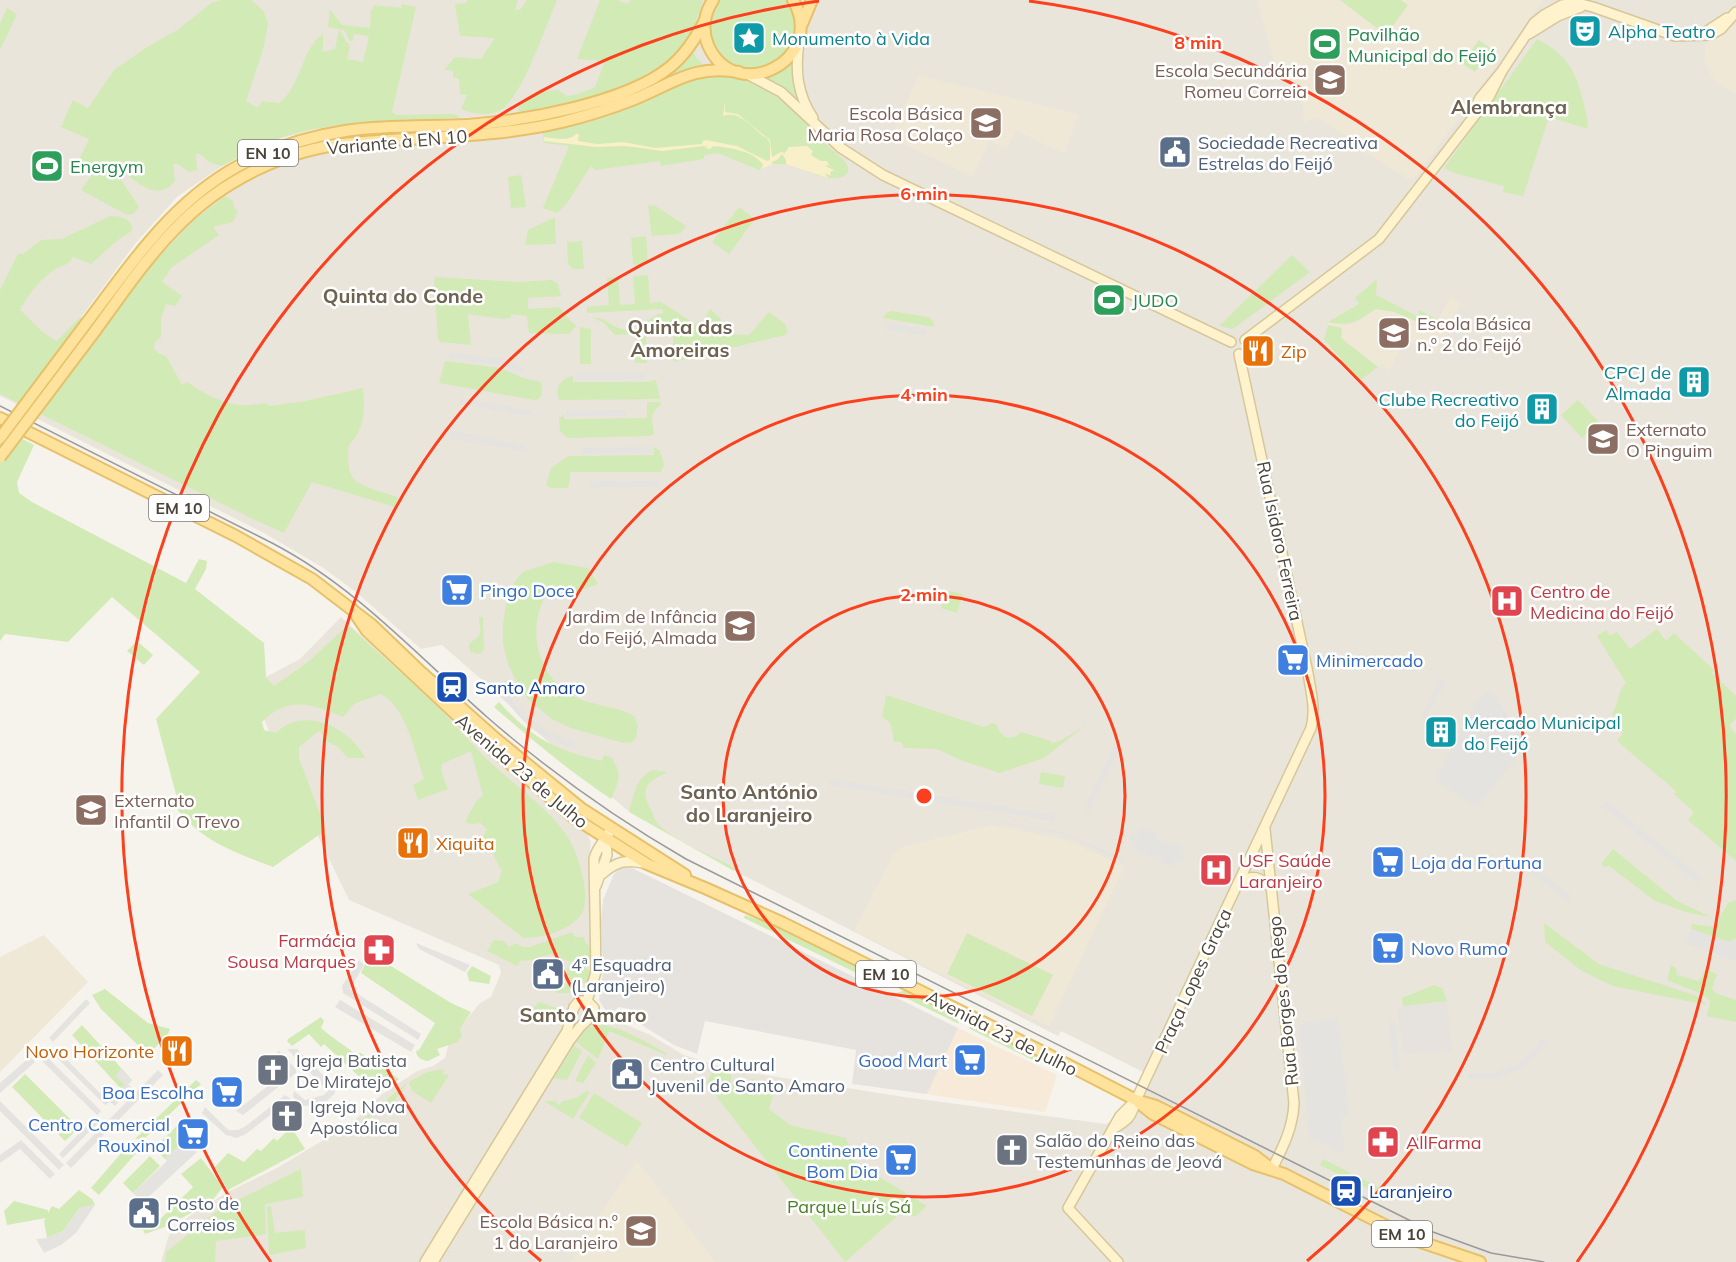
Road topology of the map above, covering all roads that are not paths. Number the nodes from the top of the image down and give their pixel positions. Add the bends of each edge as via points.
1 (711, 0) edge
2 (793, 0) edge
3 (812, 0) edge
4 (1734, 14) edge
5 (706, 16) junction
6 (800, 34) junction
7 (743, 73) junction
8 (834, 142) junction
9 (90, 328) junction
10 (1245, 340) junction
11 (1231, 342) junction
12 (1239, 354) junction
13 (0, 418) edge
14 (0, 438) edge
15 (0, 457) edge
16 (352, 609) junction
17 (1311, 728) joint
18 (611, 829) junction
19 (1265, 829) junction
20 (606, 840) junction
21 (646, 864) junction
22 (602, 874) junction
23 (1240, 882) junction
24 (1270, 887) junction
25 (595, 888) junction
26 (705, 888) junction
27 (587, 1000) junction
28 (573, 1014) junction
29 (589, 1020) junction
30 (567, 1038) junction
31 (1136, 1100) junction
32 (1272, 1169) junction
33 (425, 1262) edge
34 (433, 1262) edge
35 (1118, 1262) edge
36 (1480, 1262) edge

1 - 5 main road, Variante à EN 10
2 - 6 main road via 800,16
3 - 6 main road, Variante à EN 10
4 - 10 main road via 1701,35 1675,36 1583,6 1527,35 1502,71 1493,92 1379,239
5 - 7 main road via 705,34 712,53 727,67
5 - 9 main road, Variante à EN 10 / EN 10 via 690,47 664,71 592,102 491,123 350,130 291,144 243,164 173,214 153,236
6 - 7 main road, Variante à EN 10 via 793,52 776,68 762,74
6 - 8 main road via 797,72 802,98 814,120
7 - 8 main road via 781,92
7 - 9 main road, Variante à EN 10 / EN 10 via 722,69 700,71 606,110 528,129 339,144 272,163 231,184 189,215
8 - 11 main road via 883,176
9 - 14 main road, Variante à EN 10 / EN 10, bridge
9 - 15 main road, Variante à EN 10 / EN 10, bridge
10 - 11 main road via 1239,337
10 - 12 main road via 1246,349
11 - 12 main road via 1232,350
12 - 17 main road, Rua Isidoro Ferreira via 1310,684 1314,712
13 - 16 main road, EM 10 via 273,555
16 - 18 main road, Avenida 23 de Julho / EM 10 via 495,738
16 - 20 main road, Avenida 23 de Julho / EM 10 via 367,631 494,750
17 - 19 main road, Praça Lopes Graça
18 - 20 main road
18 - 26 main road, Avenida 23 de Julho / EM 10
19 - 23 main road, Praça Lopes Graça
19 - 24 main road, Rua Borges do Rego
20 - 21 main road, Avenida 23 de Julho / EM 10
20 - 22 main road
20 - 25 main road via 596,851
21 - 22 main road via 619,862
21 - 26 main road, Avenida 23 de Julho / EM 10
22 - 25 main road
23 - 24 main road via 1254,877
23 - 31 main road, Praça Lopes Graça
24 - 32 main road, Rua Borges do Rego via 1294,1103 1288,1135
25 - 27 main road via 596,972
26 - 31 main road, Avenida 23 de Julho / EM 10
27 - 28 main road via 576,1003
27 - 29 main road via 594,1011
28 - 29 main road via 579,1020
28 - 30 main road
29 - 30 main road
30 - 33 main road
30 - 34 main road
31 - 32 main road, Avenida 23 de Julho / EM 10 via 1156,1106 1256,1156
31 - 35 main road, Praça Lopes Graça via 1120,1116 1068,1209
32 - 36 main road, Avenida 23 de Julho / EM 10 via 1412,1239

